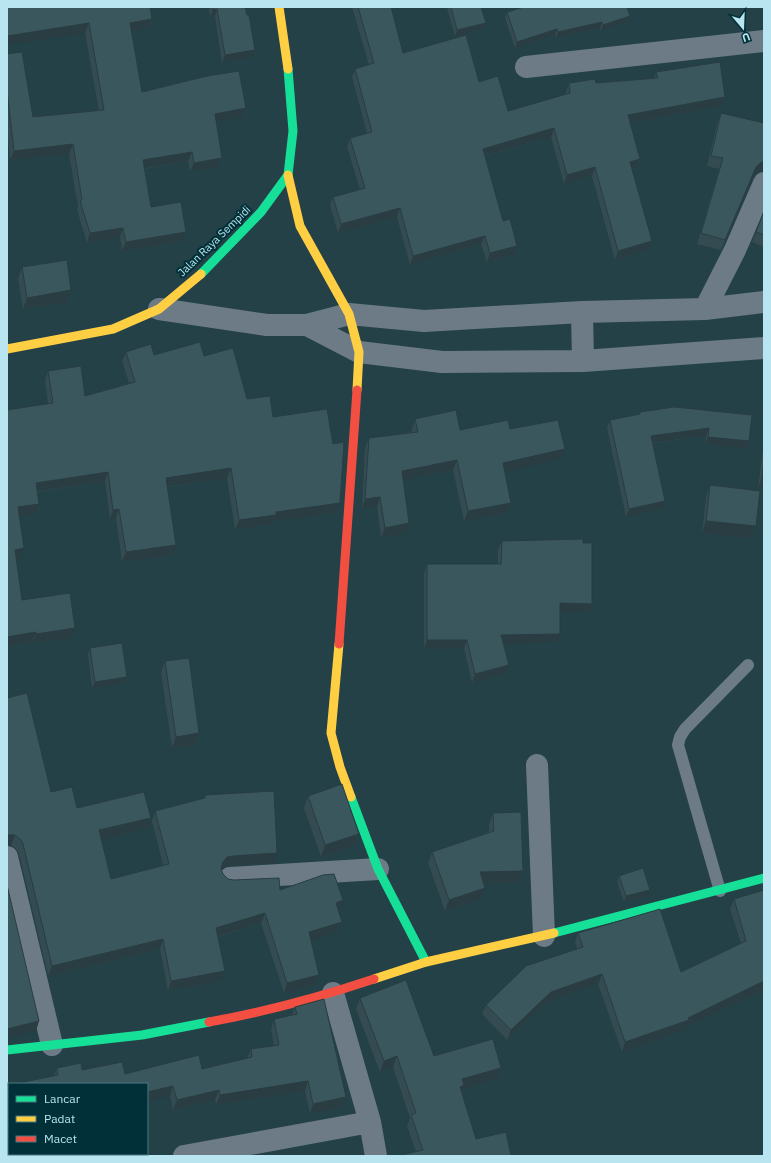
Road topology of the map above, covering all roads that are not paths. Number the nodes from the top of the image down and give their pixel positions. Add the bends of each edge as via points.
1 (279, 7) edge
2 (764, 41) edge
3 (526, 67) dead end
4 (288, 175) junction
5 (764, 183) edge
6 (764, 302) edge
7 (159, 309) junction
8 (705, 309) junction
9 (582, 312) junction
10 (349, 314) junction
11 (307, 325) junction
12 (764, 348) edge
13 (7, 349) edge
14 (359, 352) junction
15 (583, 361) junction
16 (748, 665) dead end
17 (537, 765) dead end
18 (7, 857) edge
19 (378, 869) junction
20 (230, 878) edge
21 (764, 878) edge
22 (720, 891) junction
23 (544, 936) junction
24 (426, 962) junction
25 (333, 993) junction
26 (52, 1045) junction
27 (7, 1050) edge
28 (370, 1122) junction
29 (184, 1156) edge
30 (376, 1156) edge

1 - 4 street, Jalan Raya Sempidi via 290,84 293,131
2 - 3 street
4 - 7 street, Jalan Raya Sempidi via 261,212 231,245
4 - 10 street via 300,226
5 - 8 street via 735,250
6 - 8 street
7 - 11 street via 267,325
7 - 13 street, Jalan Raya Sempidi via 113,330
8 - 9 street
9 - 10 street via 424,321
9 - 15 street
10 - 11 street
10 - 14 street
11 - 14 street
12 - 15 street
14 - 15 street via 442,362
14 - 19 street via 343,605 331,733 340,767
16 - 22 lane via 684,729 678,745
17 - 23 street
18 - 26 street
19 - 20 street
19 - 24 street
21 - 22 street
22 - 23 street
23 - 24 street
24 - 25 street
25 - 26 street via 242,1016 142,1035
25 - 28 street
26 - 27 street
28 - 29 street
28 - 30 street

